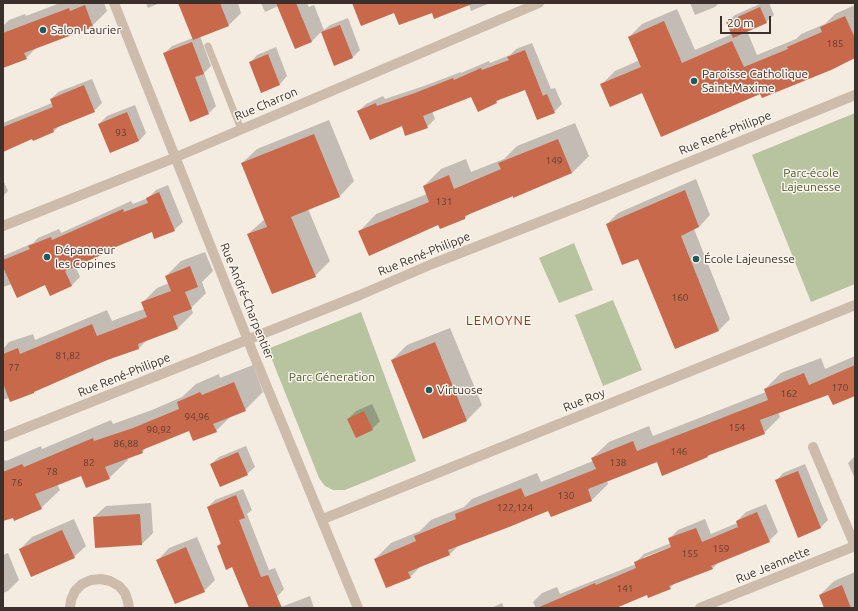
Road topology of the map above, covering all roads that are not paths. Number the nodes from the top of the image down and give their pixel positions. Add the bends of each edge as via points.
1 (114, 3) edge
2 (539, 3) edge
3 (208, 46) dead end
4 (855, 95) edge
5 (241, 129) junction
6 (174, 158) junction
7 (3, 226) edge
8 (855, 305) edge
9 (248, 339) junction
10 (3, 437) edge
11 (813, 447) dead end
12 (323, 519) junction
13 (855, 546) edge
14 (70, 608) edge
15 (129, 608) edge
16 (358, 608) edge
17 (700, 608) edge

1 - 6 street, Rue André-Charpentier
2 - 5 street, Rue Charron
3 - 5 lane
4 - 9 street, Rue René-Philippe
5 - 6 street, Rue Charron
6 - 7 street, Rue Charron
6 - 9 street, Rue André-Charpentier
8 - 12 street, Rue Roy
9 - 10 street, Rue René-Philippe
9 - 12 street, Rue André-Charpentier
11 - 13 street
12 - 16 street, Rue André-Charpentier
13 - 17 street, Rue Jeannette
14 - 15 street via 75,591 82,584 101,579 119,586 125,593

